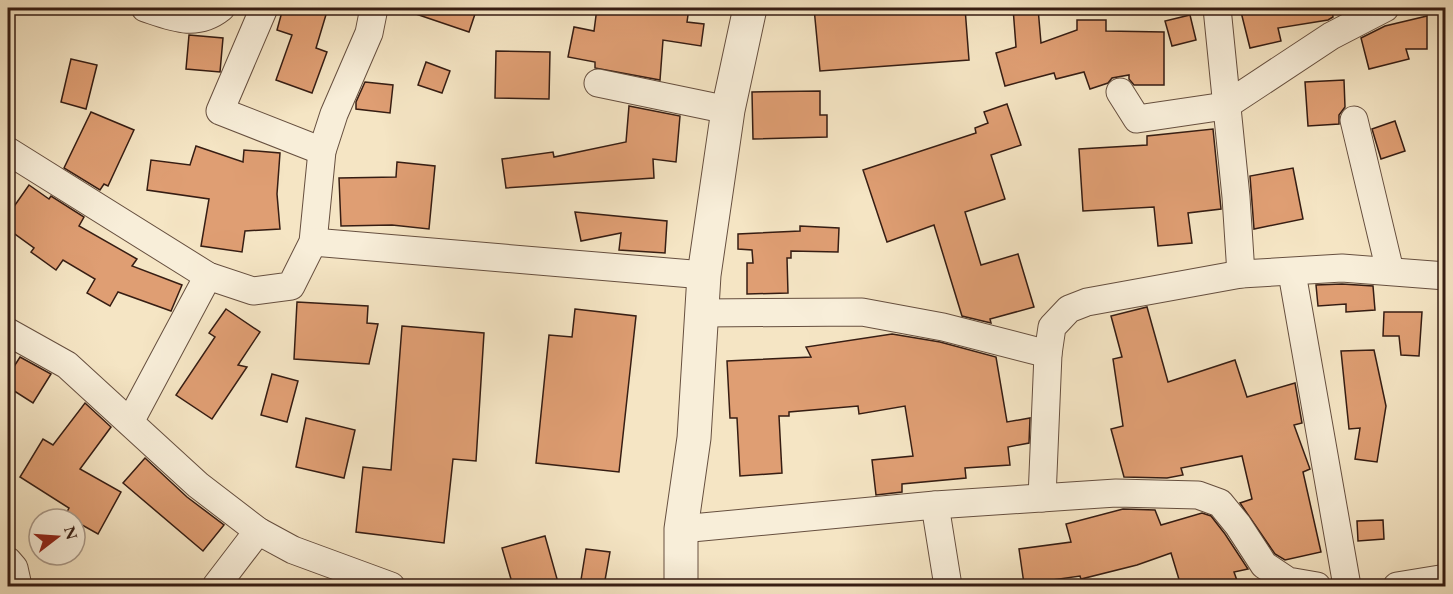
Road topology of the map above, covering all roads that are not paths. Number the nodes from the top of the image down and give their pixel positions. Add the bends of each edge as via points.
1 (145, 8) edge
2 (221, 8) edge
3 (264, 8) edge
4 (374, 8) edge
5 (750, 8) edge
6 (1217, 8) edge
7 (1385, 8) edge
8 (598, 83) dead end
9 (1120, 92) dead end
10 (1225, 106) junction
11 (728, 110) junction
12 (1354, 120) dead end
13 (8, 151) edge
14 (322, 151) junction
15 (313, 242) junction
16 (1390, 271) junction
17 (1292, 273) junction
18 (1241, 274) junction
19 (704, 275) junction
20 (208, 276) junction
21 (1446, 276) edge
22 (702, 313) junction
23 (9, 335) edge
24 (1048, 354) junction
25 (130, 422) junction
26 (1042, 498) junction
27 (935, 505) junction
28 (681, 529) junction
29 (258, 531) junction
30 (8, 561) edge
31 (1259, 576) edge
32 (1446, 578) edge
33 (18, 586) edge
34 (216, 586) edge
35 (391, 586) edge
36 (681, 586) edge
37 (948, 586) edge
38 (1317, 586) edge
39 (1347, 586) edge
40 (1397, 586) edge

1 - 2 street via 195,20 211,16
3 - 14 street via 220,111
4 - 14 street via 369,33
5 - 11 street
6 - 10 street
7 - 10 street via 1331,36
8 - 11 street
9 - 10 street via 1137,119
10 - 18 street
11 - 19 street
12 - 16 street
13 - 20 street
14 - 15 street
15 - 19 street
15 - 20 street via 291,286 253,291
16 - 17 street via 1342,268
16 - 21 street
17 - 18 street
17 - 39 street
18 - 24 street via 1087,302 1070,309 1052,327
19 - 22 street
20 - 25 street
22 - 24 street via 862,312 943,327
22 - 28 street via 694,438
23 - 25 street via 67,365
24 - 26 street
25 - 29 street via 198,485
26 - 27 street
26 - 31 street via 1116,493 1198,495 1220,502 1238,525
27 - 28 street
27 - 37 street
28 - 36 street
29 - 34 street
29 - 35 street via 293,550
30 - 33 street
31 - 38 street
32 - 40 street

